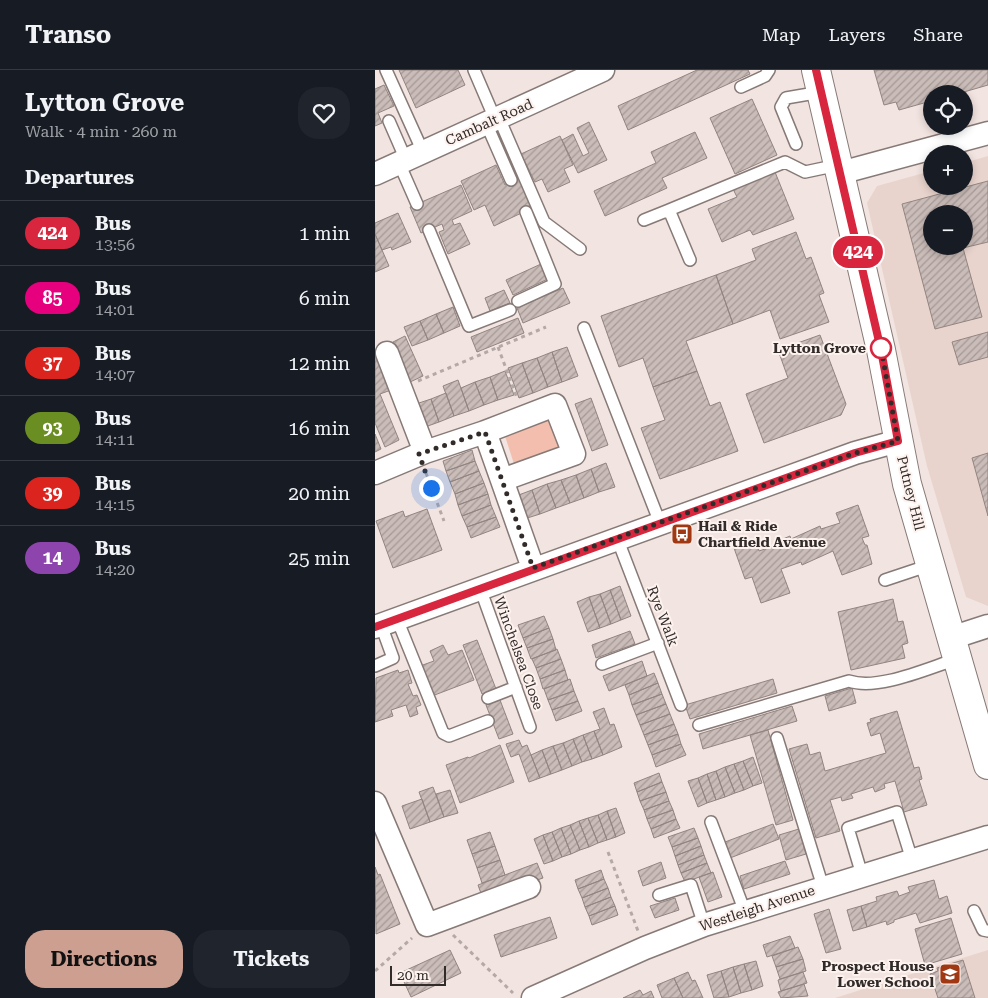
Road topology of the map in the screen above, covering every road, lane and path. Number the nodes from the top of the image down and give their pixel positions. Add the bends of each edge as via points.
1 (386, 70) edge
2 (475, 70) edge
3 (769, 70) edge
4 (593, 72) edge
5 (818, 81) edge
6 (741, 87) dead end
7 (494, 120) junction
8 (389, 121) dead end
9 (988, 133) edge
10 (796, 144) dead end
11 (409, 158) junction
12 (839, 169) junction
13 (375, 174) edge
14 (511, 180) dead end
15 (417, 204) dead end
16 (669, 210) junction
17 (526, 212) dead end
18 (644, 220) dead end
19 (429, 230) dead end
20 (580, 249) dead end
21 (690, 260) dead end
22 (547, 327) dead end
23 (584, 328) dead end
24 (498, 347) junction
25 (387, 353) dead end
26 (401, 388) junction
27 (524, 416) junction
28 (485, 432) junction
29 (898, 441) junction
30 (422, 453) junction
31 (375, 473) edge
32 (502, 480) junction
33 (444, 521) dead end
34 (660, 523) junction
35 (617, 538) junction
36 (929, 565) junction
37 (533, 568) junction
38 (885, 580) dead end
39 (480, 588) junction
40 (384, 623) edge
41 (988, 626) edge
42 (658, 643) junction
43 (954, 648) junction
44 (602, 664) dead end
45 (375, 666) edge
46 (516, 687) junction
47 (487, 698) dead end
48 (681, 705) dead end
49 (488, 721) dead end
50 (699, 725) dead end
51 (530, 727) dead end
52 (777, 738) dead end
53 (988, 765) edge
54 (375, 803) edge
55 (711, 822) dead end
56 (988, 837) edge
57 (608, 852) dead end
58 (912, 860) junction
59 (862, 875) junction
60 (529, 887) dead end
61 (823, 887) junction
62 (659, 895) dead end
63 (974, 911) dead end
64 (745, 912) junction
65 (427, 925) junction
66 (704, 925) junction
67 (988, 931) edge
68 (645, 948) junction
69 (375, 971) edge
70 (518, 998) edge
71 (533, 998) edge

1 - 11 lane
2 - 7 lane
3 - 6 lane via 765,76
4 - 7 street, Cambalt Road
5 - 10 lane via 786,98 781,107
5 - 12 main road, Putney Hill
7 - 11 street, Cambalt Road
7 - 14 lane
7 - 20 lane via 544,222
8 - 11 lane
9 - 12 street
11 - 13 street, Cambalt Road
11 - 15 lane
12 - 16 lane via 805,172 785,162
12 - 29 main road, Putney Hill via 881,350
16 - 18 lane
16 - 21 lane
17 - 19 lane via 555,284 469,326
22 - 24 path
23 - 34 lane
24 - 26 path
24 - 27 path
25 - 26 street
26 - 30 street
27 - 28 street
27 - 32 street via 555,405 574,454
28 - 30 street
28 - 32 street
29 - 34 street via 855,453
29 - 36 main road, Putney Hill
30 - 31 street
30 - 33 path
32 - 37 street
34 - 35 street
35 - 37 street
35 - 42 lane, Rye Walk
36 - 38 lane
36 - 43 main road, Putney Hill
37 - 39 street
39 - 40 street
39 - 46 lane, Winchelsea Close
40 - 45 lane via 393,658
40 - 49 lane via 443,733 449,736
41 - 43 street
42 - 44 lane
42 - 48 lane, Rye Walk
43 - 50 lane via 886,681 859,684 849,681
43 - 53 main road, Putney Hill
46 - 47 lane
46 - 51 lane, Winchelsea Close
52 - 61 lane
54 - 65 street
55 - 64 lane
56 - 58 street, Westleigh Avenue
57 - 68 path
58 - 59 street, Westleigh Avenue
58 - 59 lane via 897,812 848,828
59 - 61 street, Westleigh Avenue
60 - 65 street
61 - 64 street, Westleigh Avenue
62 - 66 lane via 691,885
63 - 67 lane via 983,930
64 - 66 street, Westleigh Avenue
65 - 69 path
65 - 70 path via 446,929
66 - 68 street, Westleigh Avenue
68 - 71 street, Westleigh Avenue

